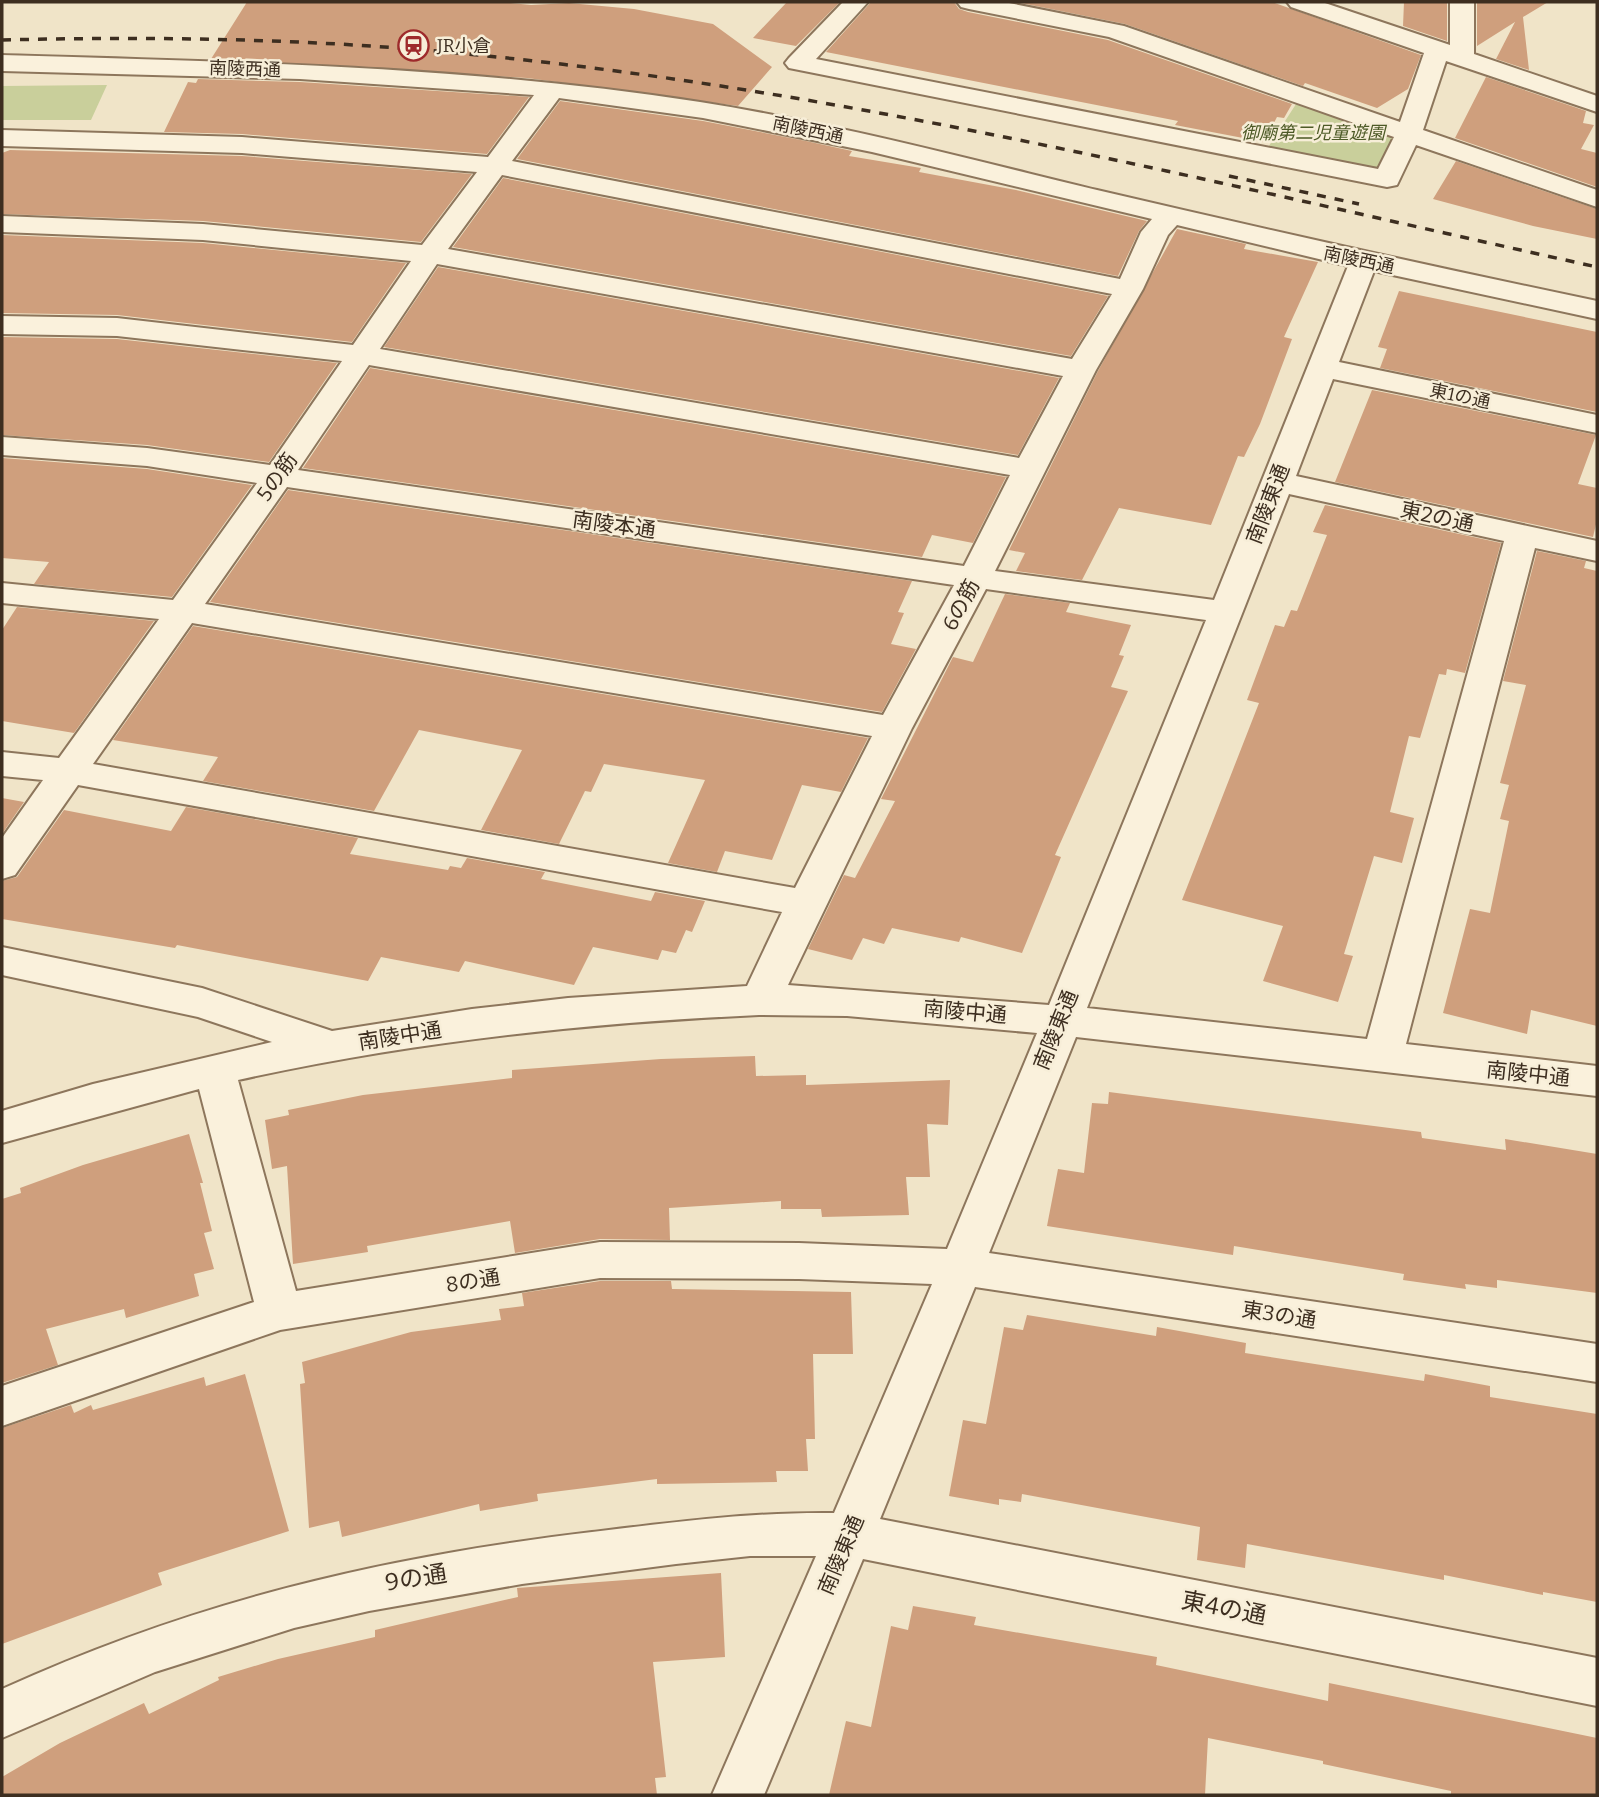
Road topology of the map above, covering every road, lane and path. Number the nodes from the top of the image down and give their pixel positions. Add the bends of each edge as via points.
1 (856, 2) edge
2 (968, 2) edge
3 (1299, 2) edge
4 (1462, 2) edge
5 (1000, 5) edge
6 (1347, 10) edge
7 (1450, 54) junction
8 (2, 63) edge
9 (552, 89) junction
10 (1597, 104) edge
11 (1408, 135) junction
12 (2, 138) edge
13 (495, 166) junction
14 (1597, 199) edge
15 (1170, 216) junction
16 (2, 225) edge
17 (430, 254) junction
18 (1364, 261) junction
19 (1129, 289) junction
20 (1597, 310) edge
21 (2, 325) edge
22 (363, 355) junction
23 (1323, 368) junction
24 (1081, 370) junction
25 (1597, 424) edge
26 (2, 446) edge
27 (1028, 469) junction
28 (279, 475) junction
29 (1277, 482) junction
30 (1522, 536) junction
31 (1597, 551) edge
32 (975, 578) junction
33 (2, 593) edge
34 (182, 611) junction
35 (1226, 612) junction
36 (894, 728) junction
37 (2, 764) edge
38 (67, 771) junction
39 (2, 866) edge
40 (806, 903) junction
41 (2, 961) edge
42 (761, 999) junction
43 (1060, 1020) junction
44 (332, 1046) junction
45 (1382, 1059) junction
46 (214, 1069) junction
47 (1597, 1082) edge
48 (2, 1127) edge
49 (961, 1267) junction
50 (279, 1312) junction
51 (1597, 1363) edge
52 (2, 1406) edge
53 (850, 1535) junction
54 (1597, 1682) edge
55 (2, 1714) edge
56 (738, 1795) edge

1 - 11 street via 798,63 1387,179
2 - 5 street
3 - 6 street
4 - 7 street
5 - 11 street via 1115,31
6 - 7 street
7 - 10 street
7 - 11 street
8 - 9 street, 南陵西通 via 230,68
9 - 13 street, 5の筋
9 - 15 street, 南陵西通 via 788,125
11 - 14 street
12 - 13 street via 242,145
13 - 17 street, 5の筋
13 - 19 street
15 - 18 street, 南陵西通
15 - 19 street, 6の筋 via 1155,232
16 - 17 street via 203,232
17 - 22 street, 5の筋
17 - 24 street
18 - 20 street, 南陵西通
18 - 23 street, 南陵東通
19 - 24 street, 6の筋
21 - 22 street via 117,327
22 - 27 street
22 - 28 street, 5の筋
23 - 25 street, 東1の通
23 - 29 street, 南陵東通
24 - 27 street, 6の筋
26 - 28 street, 南陵本通 via 147,457
27 - 32 street, 6の筋
28 - 32 street, 南陵本通
28 - 34 street, 5の筋
29 - 30 street, 東2の通
29 - 35 street, 南陵東通
30 - 31 street, 東2の通
30 - 45 street
32 - 35 street, 南陵本通
32 - 36 street, 6の筋
33 - 34 street
34 - 36 street
34 - 38 street, 5の筋
35 - 43 street, 南陵東通
36 - 40 street, 6の筋
37 - 38 street
38 - 39 street, 5の筋
38 - 40 street
40 - 42 street, 6の筋
41 - 44 street, 南陵中通 via 202,1003
42 - 43 street, 南陵中通
42 - 44 street, 南陵中通 via 524,1017
43 - 45 street, 南陵中通
43 - 49 street, 南陵東通
44 - 46 street, 南陵中通
45 - 47 street, 南陵中通
46 - 48 street, 南陵中通
46 - 50 street
49 - 50 street, 8の通 via 600,1260
49 - 51 street, 東3の通
49 - 53 street, 南陵東通
50 - 52 street, 8の通
53 - 54 street, 東4の通
53 - 55 street, 9の通 via 751,1535 544,1558 375,1585 264,1612 155,1647
53 - 56 street, 南陵東通

